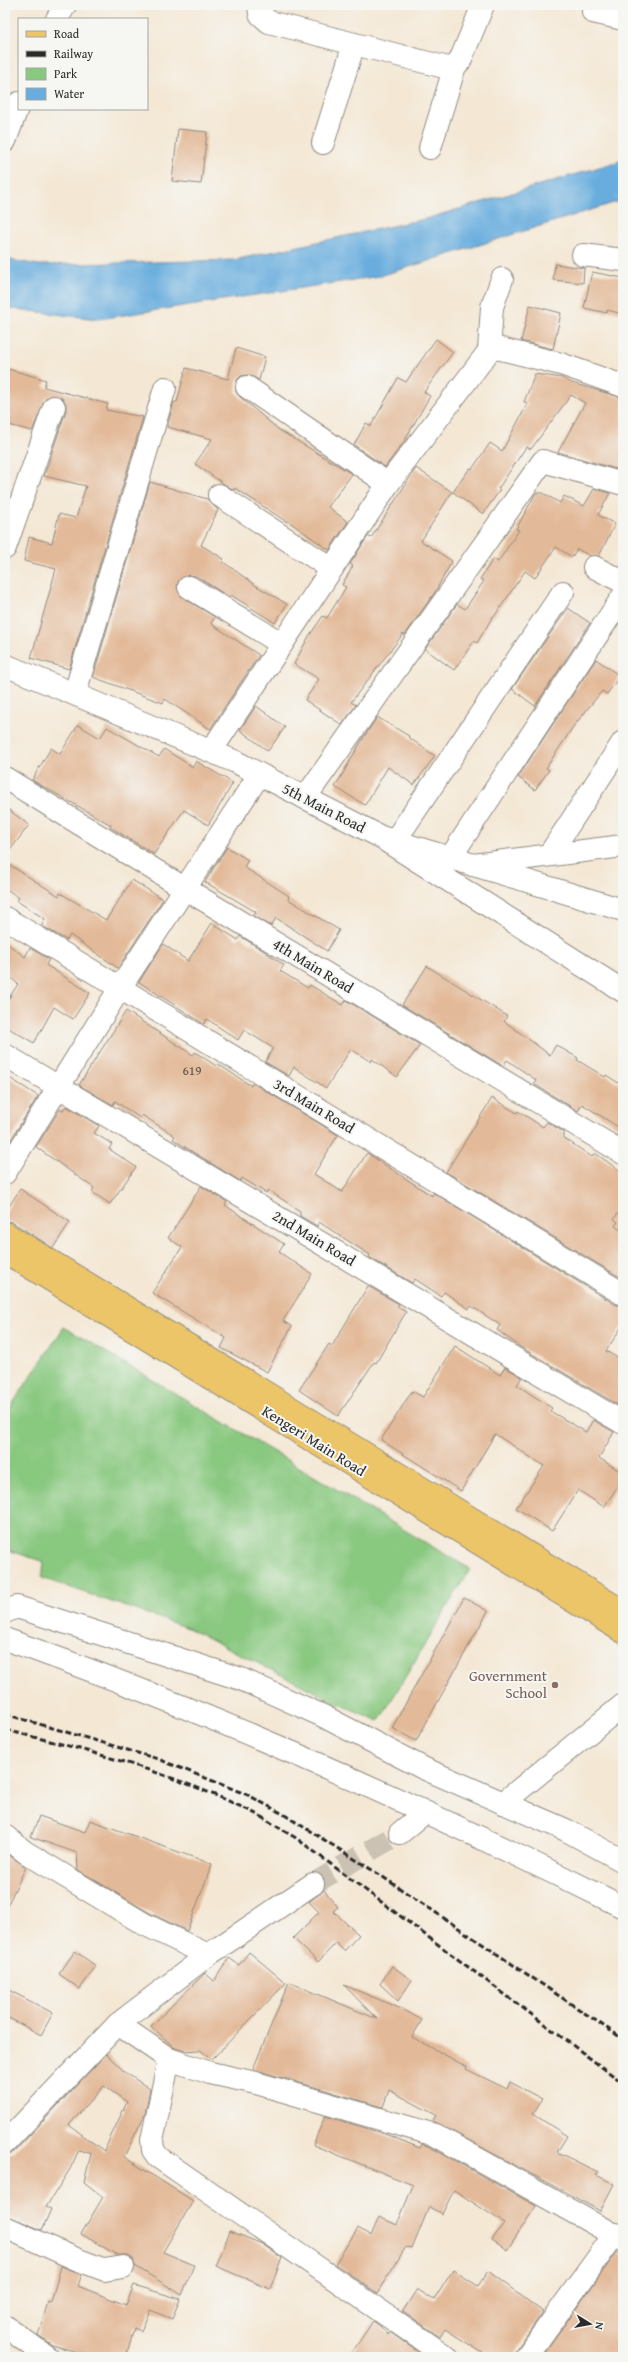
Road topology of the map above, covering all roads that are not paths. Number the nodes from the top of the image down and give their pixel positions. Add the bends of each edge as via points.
1 (65, 5) edge
2 (259, 5) edge
3 (483, 5) edge
4 (593, 12) dead end
5 (58, 18) edge
6 (623, 19) edge
7 (354, 44) junction
8 (455, 66) junction
9 (18, 106) edge
10 (5, 141) edge
11 (323, 144) dead end
12 (430, 148) dead end
13 (583, 255) dead end
14 (623, 260) edge
15 (502, 279) dead end
16 (489, 351) junction
17 (623, 386) edge
18 (247, 387) dead end
19 (165, 388) dead end
20 (54, 406) dead end
21 (388, 484) junction
22 (623, 484) edge
23 (220, 495) dead end
24 (11, 510) edge
25 (5, 548) edge
26 (594, 567) dead end
27 (332, 569) junction
28 (623, 582) edge
29 (189, 587) dead end
30 (563, 592) dead end
31 (623, 596) edge
32 (282, 644) junction
33 (5, 665) edge
34 (75, 693) junction
35 (623, 742) edge
36 (211, 751) junction
37 (259, 775) junction
38 (5, 778) edge
39 (305, 798) junction
40 (388, 840) junction
41 (623, 846) edge
42 (549, 855) junction
43 (450, 858) junction
44 (473, 865) junction
45 (184, 888) junction
46 (623, 910) edge
47 (5, 918) edge
48 (120, 988) junction
49 (623, 991) edge
50 (5, 1055) edge
51 (59, 1086) junction
52 (623, 1153) edge
53 (5, 1173) edge
54 (5, 1233) edge
55 (5, 1252) edge
56 (623, 1294) edge
57 (623, 1423) edge
58 (623, 1611) edge
59 (5, 1612) edge
60 (623, 1632) edge
61 (5, 1639) edge
62 (623, 1705) edge
63 (503, 1803) junction
64 (424, 1813) junction
65 (400, 1833) tunnel mouth
66 (5, 1836) edge
67 (623, 1861) edge
68 (313, 1884) tunnel mouth
69 (623, 1907) edge
70 (208, 1955) junction
71 (118, 2024) junction
72 (169, 2060) junction
73 (5, 2143) edge
74 (5, 2227) edge
75 (619, 2237) edge
76 (122, 2267) dead end
77 (5, 2326) edge
78 (47, 2357) edge
79 (448, 2357) edge
80 (526, 2357) edge

1 - 5 street
2 - 7 street via 260,14 269,22
3 - 8 street via 460,61
4 - 6 street
7 - 8 street via 448,68
7 - 11 street
8 - 12 street
9 - 10 street
13 - 14 street
15 - 16 street via 492,307
16 - 17 street via 497,348 561,364
16 - 21 street
18 - 21 street
19 - 34 street
20 - 24 street
21 - 27 street
22 - 39 street via 543,461
23 - 27 street
24 - 25 street
26 - 28 street
27 - 32 street
29 - 32 street
30 - 40 street
31 - 43 street
32 - 36 street
33 - 34 street, 5th Main Road
34 - 36 street, 5th Main Road
35 - 42 street
36 - 37 street, 5th Main Road
37 - 39 street, 5th Main Road
37 - 45 street
38 - 45 street, 4th Main Road
39 - 40 street, 5th Main Road
40 - 43 street
40 - 49 street, 5th Main Road
41 - 42 street
42 - 44 street
43 - 44 street
44 - 46 street
45 - 48 street
45 - 52 street, 4th Main Road
47 - 48 street, 3rd Main Road
48 - 51 street
48 - 56 street, 3rd Main Road
50 - 51 street, 2nd Main Road
51 - 53 street
51 - 57 street, 2nd Main Road
54 - 58 main road, Kengeri Main Road
55 - 60 main road, Kengeri Main Road
59 - 63 street via 17,1607 241,1679 324,1716 423,1768
61 - 64 street via 114,1678 268,1741
62 - 63 street
63 - 67 street via 566,1830
64 - 65 street
64 - 69 street via 483,1838
66 - 70 street via 25,1852 144,1924
68 - 70 street
70 - 71 street
71 - 72 street
71 - 73 street
72 - 75 street via 435,2135
72 - 79 street via 152,2140 153,2150 158,2157
74 - 76 street via 105,2270
75 - 80 street
77 - 78 street

